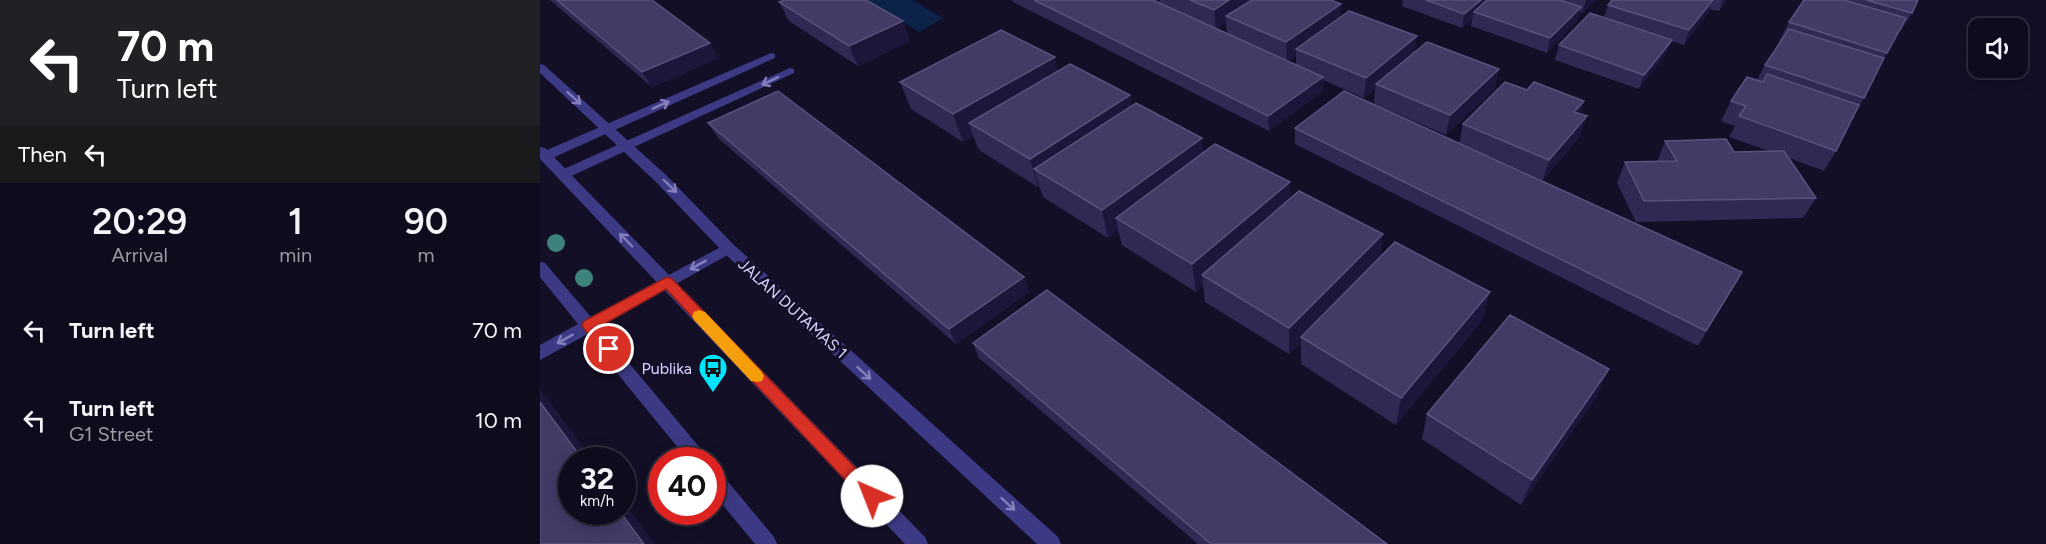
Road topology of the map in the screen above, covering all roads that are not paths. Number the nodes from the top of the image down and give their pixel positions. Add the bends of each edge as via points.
1 (771, 56) dead end
2 (540, 67) edge
3 (790, 71) dead end
4 (704, 86) junction
5 (724, 101) junction
6 (609, 128) junction
7 (628, 146) junction
8 (543, 154) edge
9 (562, 175) junction
10 (728, 248) junction
11 (540, 267) edge
12 (667, 282) junction
13 (590, 325) junction
14 (540, 353) edge
15 (689, 447) edge
16 (726, 494) edge
17 (766, 544) edge
18 (918, 544) edge
19 (1051, 544) edge

1 - 4 street
2 -> 6 street, JALAN DUTAMAS 1
3 -> 5 street
4 - 5 street
6 -> 4 street
5 - 7 street
6 - 7 street, JALAN DUTAMAS 1
6 - 8 street
7 - 9 street
7 -> 10 street, JALAN DUTAMAS 1 via 694,209
8 - 9 street
12 -> 9 street
10 -> 12 street
10 -> 19 street, JALAN DUTAMAS 1
11 - 13 street
12 - 13 street
12 - 18 street
13 -> 14 street
13 - 15 street
16 - 17 street

